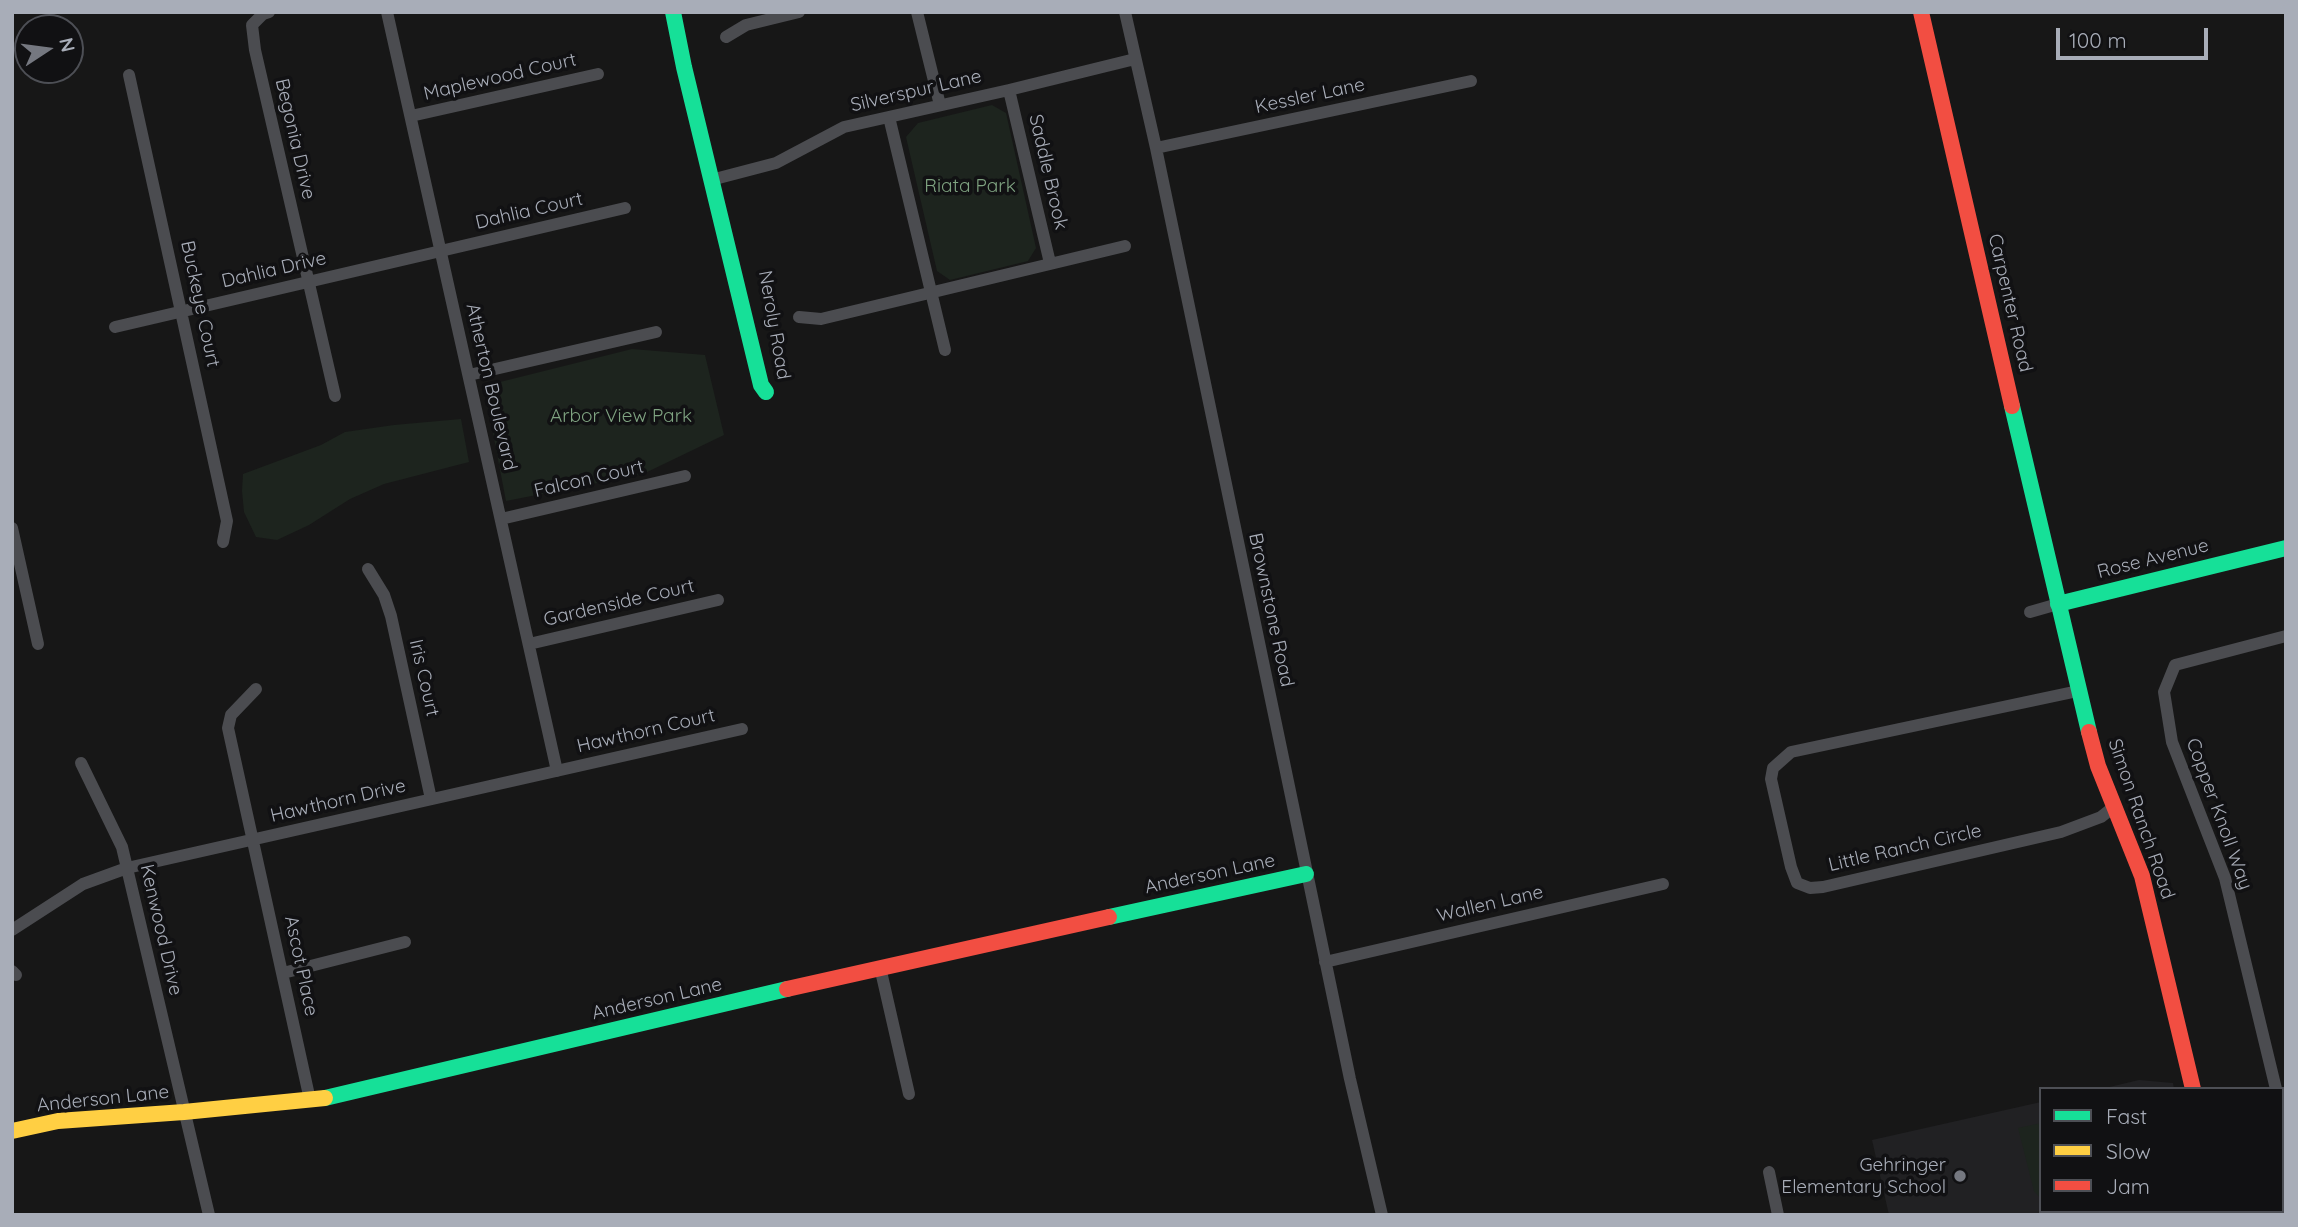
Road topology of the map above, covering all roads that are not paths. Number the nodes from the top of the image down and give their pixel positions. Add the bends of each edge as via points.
1 (269, 12) edge
2 (387, 12) edge
3 (673, 12) edge
4 (680, 12) edge
5 (799, 12) edge
6 (916, 12) edge
7 (1125, 12) edge
8 (1921, 12) edge
9 (726, 37) dead end
10 (1135, 58) junction
11 (598, 74) dead end
12 (128, 75) dead end
13 (1471, 81) dead end
14 (1009, 90) junction
15 (940, 105) junction
16 (411, 116) junction
17 (889, 117) junction
18 (1156, 148) junction
19 (716, 178) junction
20 (625, 208) dead end
21 (1125, 246) dead end
22 (441, 251) junction
23 (1050, 263) junction
24 (309, 282) junction
25 (931, 292) junction
26 (182, 311) junction
27 (799, 317) dead end
28 (116, 327) dead end
29 (656, 332) dead end
30 (946, 350) dead end
31 (469, 376) junction
32 (334, 396) dead end
33 (685, 476) dead end
34 (501, 519) junction
35 (12, 527) edge
36 (223, 542) dead end
37 (2286, 548) edge
38 (368, 569) dead end
39 (718, 600) dead end
40 (2058, 604) junction
41 (2030, 611) dead end
42 (2286, 636) edge
43 (38, 644) dead end
44 (529, 644) junction
45 (256, 690) dead end
46 (2078, 691) junction
47 (743, 729) dead end
48 (81, 763) dead end
49 (557, 771) junction
50 (431, 799) junction
51 (2115, 806) junction
52 (254, 839) junction
53 (127, 868) junction
54 (1306, 874) junction
55 (1663, 884) dead end
56 (12, 930) edge
57 (405, 942) dead end
58 (1325, 962) junction
59 (880, 967) junction
60 (283, 973) junction
61 (2193, 1087) edge
62 (2276, 1087) edge
63 (909, 1094) dead end
64 (310, 1100) junction
65 (184, 1112) junction
66 (12, 1131) edge
67 (1769, 1172) dead end
68 (209, 1215) edge
69 (1382, 1215) edge
70 (1778, 1215) edge

1 - 24 street, Begonia Drive via 252,25 255,50
2 - 16 street, Atherton Boulevard
3 - 19 street, Neroly Road
4 - 19 street, Neroly Road
5 - 9 street via 746,24
6 - 15 street
7 - 10 street, Brownstone Road
8 - 40 street, Carpenter Road
10 - 14 street, Silverspur Lane
10 - 18 street, Brownstone Road
11 - 16 street, Maplewood Court
12 - 26 street, Buckeye Court
13 - 18 street, Kessler Lane
14 - 15 street, Silverspur Lane
14 - 23 street, Saddle Brook
15 - 17 street, Silverspur Lane
16 - 22 street, Atherton Boulevard
17 - 19 street, Silverspur Lane via 844,127 776,163
17 - 25 street
18 - 54 street, Brownstone Road
19 - 19 street, Neroly Road via 761,385 766,392 767,384
20 - 22 street, Dahlia Court
21 - 23 street
22 - 24 street, Dahlia Drive
22 - 31 street, Atherton Boulevard
23 - 25 street
24 - 26 street, Dahlia Drive
24 - 32 street
25 - 27 street via 821,319
25 - 30 street
26 - 28 street, Dahlia Drive
26 - 36 street, Buckeye Court via 227,521
29 - 31 street
31 - 34 street, Atherton Boulevard
33 - 34 street, Falcon Court
34 - 44 street, Atherton Boulevard
35 - 43 street
37 - 40 street, Rose Avenue
38 - 50 street, Iris Court via 391,616
39 - 44 street, Gardenside Court
40 - 41 street, Rose Avenue
40 - 46 street, Simon Ranch Road
42 - 62 street, Copper Knoll Way via 2175,665 2164,692 2172,742 2225,878
44 - 49 street, Atherton Boulevard
45 - 52 street, Ascot Place via 231,715 228,728
46 - 51 street, Simon Ranch Road via 2098,766
46 - 51 street, Little Ranch Circle via 1791,752 1773,768 1772,779 1791,867 1797,883 1823,887 2061,832 2101,817
47 - 49 street, Hawthorn Court
48 - 53 street, Kenwood Drive
49 - 50 street, Hawthorn Drive
50 - 52 street, Hawthorn Drive
51 - 61 street, Simon Ranch Road via 2142,876
52 - 53 street, Hawthorn Drive
52 - 60 street, Ascot Place
53 - 56 street, Hawthorn Drive via 83,884
53 - 65 street, Kenwood Drive
54 - 58 street, Brownstone Road
54 - 59 street, Anderson Lane
55 - 58 street, Wallen Lane
57 - 60 street
58 - 69 street, Brownstone Road
59 - 63 street
59 - 64 street, Anderson Lane
60 - 64 street, Ascot Place
64 - 65 street, Anderson Lane
65 - 66 street, Anderson Lane via 58,1121
65 - 68 street, Kenwood Drive
67 - 70 street

